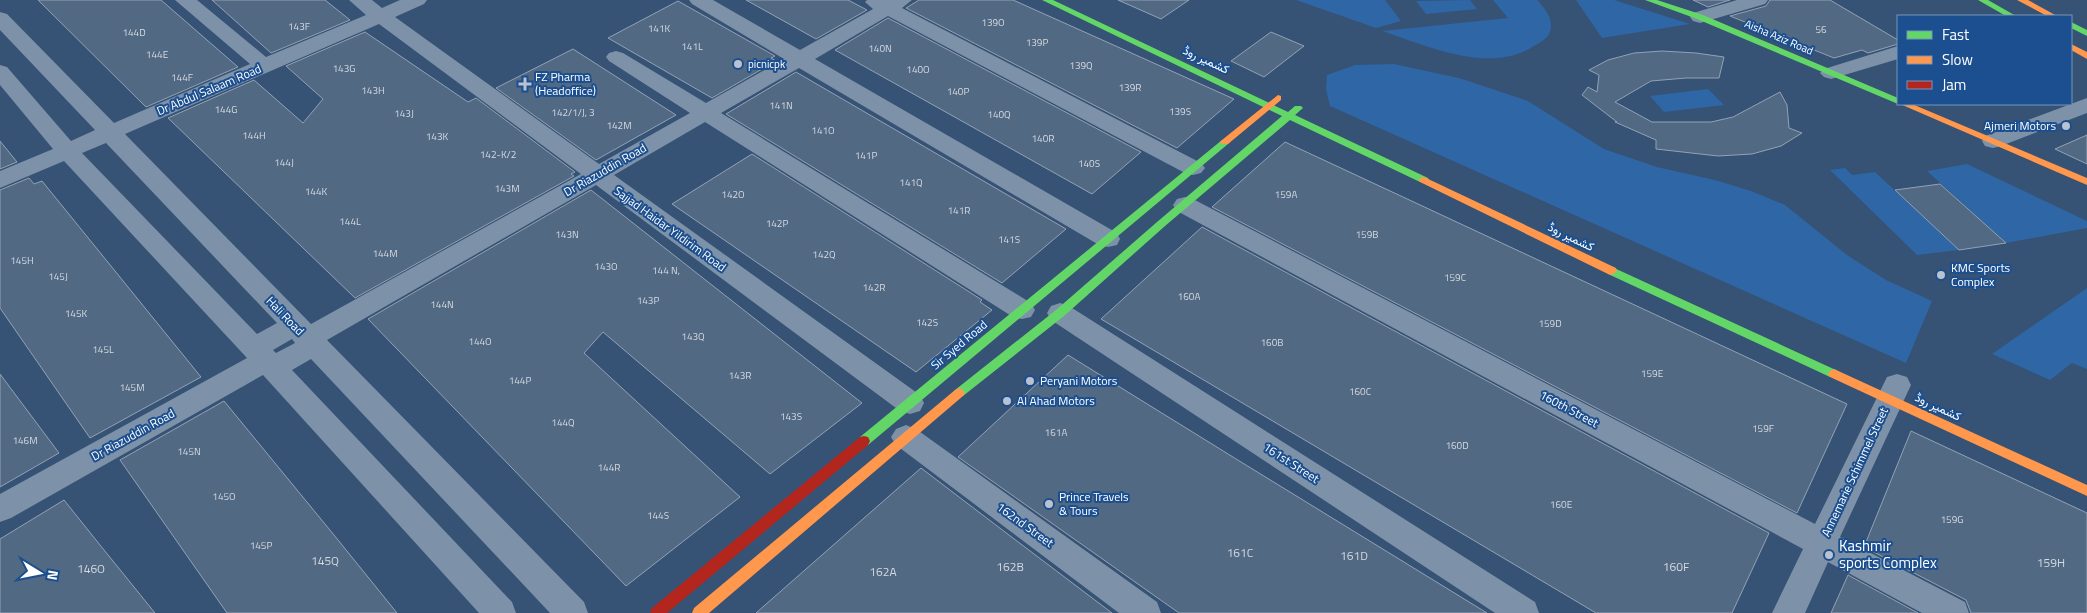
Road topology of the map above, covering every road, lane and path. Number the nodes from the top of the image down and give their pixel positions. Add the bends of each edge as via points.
1 (185, 0) edge
2 (359, 0) edge
3 (417, 0) edge
4 (699, 0) edge
5 (1046, 0) edge
6 (1069, 0) edge
7 (1649, 0) edge
8 (1758, 0) edge
9 (1982, 0) edge
10 (2021, 0) edge
11 (887, 3) edge
12 (2010, 15) edge
13 (2051, 15) edge
14 (381, 16) junction
15 (1700, 17) junction
16 (0, 18) edge
17 (2072, 26) edge
18 (2087, 33) edge
19 (2072, 48) edge
20 (1897, 52) edge
21 (2087, 56) edge
22 (616, 57) dead end
23 (798, 59) junction
24 (264, 66) junction
25 (0, 71) edge
26 (1831, 73) junction
27 (1274, 101) junction
28 (1897, 101) edge
29 (1907, 105) edge
30 (2087, 105) edge
31 (1298, 108) junction
32 (705, 112) junction
33 (1289, 115) junction
34 (110, 133) junction
35 (1370, 141) dead end
36 (1993, 141) junction
37 (67, 151) junction
38 (1193, 168) junction
39 (597, 175) junction
40 (0, 180) edge
41 (2087, 182) edge
42 (1185, 205) junction
43 (1141, 212) junction
44 (1162, 224) junction
45 (1108, 239) junction
46 (1022, 310) junction
47 (1060, 313) junction
48 (305, 336) junction
49 (264, 359) junction
50 (950, 370) junction
51 (970, 383) junction
52 (1896, 390) junction
53 (910, 403) junction
54 (906, 437) junction
55 (2087, 492) edge
56 (0, 509) edge
57 (1821, 543) junction
58 (500, 613) edge
59 (572, 613) edge
60 (657, 613) edge
61 (699, 613) edge
62 (1145, 613) edge
63 (1522, 613) edge
64 (1788, 613) edge
65 (1953, 613) edge

1 - 24 street
2 - 14 street, Sajjad Haidar Yildirim Road
3 - 14 street, Dr Abdul Salaam Road
4 - 23 street
5 - 27 main road, کشمیر روڈ
6 - 27 main road, کشمیر روڈ
7 - 15 main road, Aisha Aziz Road
8 - 15 street
9 - 12 main road
10 - 13 main road
11 - 23 street, Dr Riazuddin Road
11 - 38 street
14 - 24 street, Dr Abdul Salaam Road
14 - 39 street, Sajjad Haidar Yildirim Road
15 - 26 main road, Aisha Aziz Road
16 - 34 street, Hali Road
17 - 18 main road
19 - 21 main road
20 - 26 street
22 - 32 street
23 - 32 street, Dr Riazuddin Road
23 - 45 street
24 - 34 street, Dr Abdul Salaam Road
25 - 37 street
26 - 28 main road, Aisha Aziz Road
27 - 31 main road, کشمیر روڈ
27 - 33 main road, کشمیر روڈ
27 - 38 main road, Sir Syed Road
29 - 36 main road
30 - 36 street
31 - 33 main road
31 - 35 main road, کشمیر روڈ
32 - 39 street, Dr Riazuddin Road
32 - 46 street
33 - 42 main road
33 - 52 main road, کشمیر روڈ via 1598,265
34 - 37 street, Dr Abdul Salaam Road
34 - 48 street, Hali Road
36 - 41 main road
37 - 40 street, Dr Abdul Salaam Road
37 - 49 street
38 - 43 main road, Sir Syed Road
39 - 48 street, Dr Riazuddin Road
39 - 53 street, Sajjad Haidar Yildirim Road
42 - 44 main road
42 - 57 street, 160th Street
43 - 44 main road
43 - 45 main road, Sir Syed Road
44 - 47 main road
45 - 46 main road, Sir Syed Road
46 - 50 main road, Sir Syed Road
47 - 51 main road
47 - 63 street, 161st Street
48 - 49 street, Dr Riazuddin Road
48 - 59 street, Hali Road
49 - 56 street, Dr Riazuddin Road
49 - 58 street
50 - 51 main road
50 - 53 main road, Sir Syed Road
51 - 54 main road
52 - 55 main road, کشمیر روڈ
52 - 57 street, Annemarie Schimmel Street
53 - 60 main road, Sir Syed Road
54 - 61 main road
54 - 62 street, 162nd Street
57 - 64 street, Annemarie Schimmel Street
57 - 65 street, 160th Street

